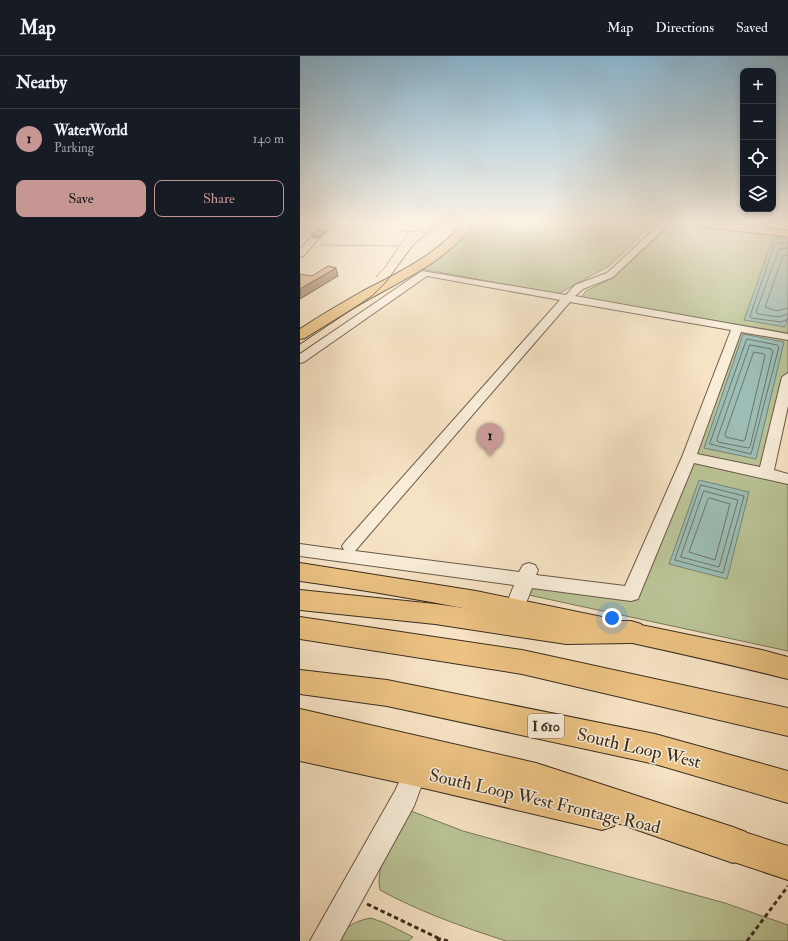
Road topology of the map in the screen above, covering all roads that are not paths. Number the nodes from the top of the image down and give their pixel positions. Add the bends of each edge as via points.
1 (409, 264) edge
2 (422, 264) edge
3 (622, 264) edge
4 (568, 298) junction
5 (300, 327) edge
6 (737, 328) junction
7 (300, 335) edge
8 (788, 337) edge
9 (300, 359) edge
10 (788, 377) edge
11 (689, 457) junction
12 (766, 473) junction
13 (788, 479) edge
14 (351, 546) dead end
15 (300, 550) edge
16 (300, 572) edge
17 (528, 575) junction
18 (300, 600) edge
19 (514, 608) junction
20 (300, 628) edge
21 (631, 632) junction
22 (788, 668) edge
23 (300, 682) edge
24 (788, 722) edge
25 (300, 723) edge
26 (300, 747) edge
27 (415, 771) junction
28 (788, 787) edge
29 (732, 845) junction
30 (788, 863) edge
31 (324, 941) edge

1 - 5 main road
2 - 7 main road
3 - 4 lane via 610,275 579,287
4 - 6 lane
4 - 9 lane via 425,272
4 - 14 lane
6 - 8 lane
6 - 11 lane
10 - 12 lane
11 - 12 lane
11 - 17 lane via 631,594
12 - 13 lane
15 - 17 lane
16 - 19 main road via 358,579
17 - 19 lane
18 - 21 highway via 435,614 566,633
19 - 21 main road
20 - 24 highway via 522,662
21 - 22 main road
23 - 28 highway, South Loop West / I 610 via 387,693 639,746
25 - 29 highway via 406,746 536,779
26 - 27 main road, South Loop West Frontage Road
27 - 29 main road, South Loop West Frontage Road
27 - 31 lane via 405,797
29 - 30 main road, South Loop West Frontage Road

